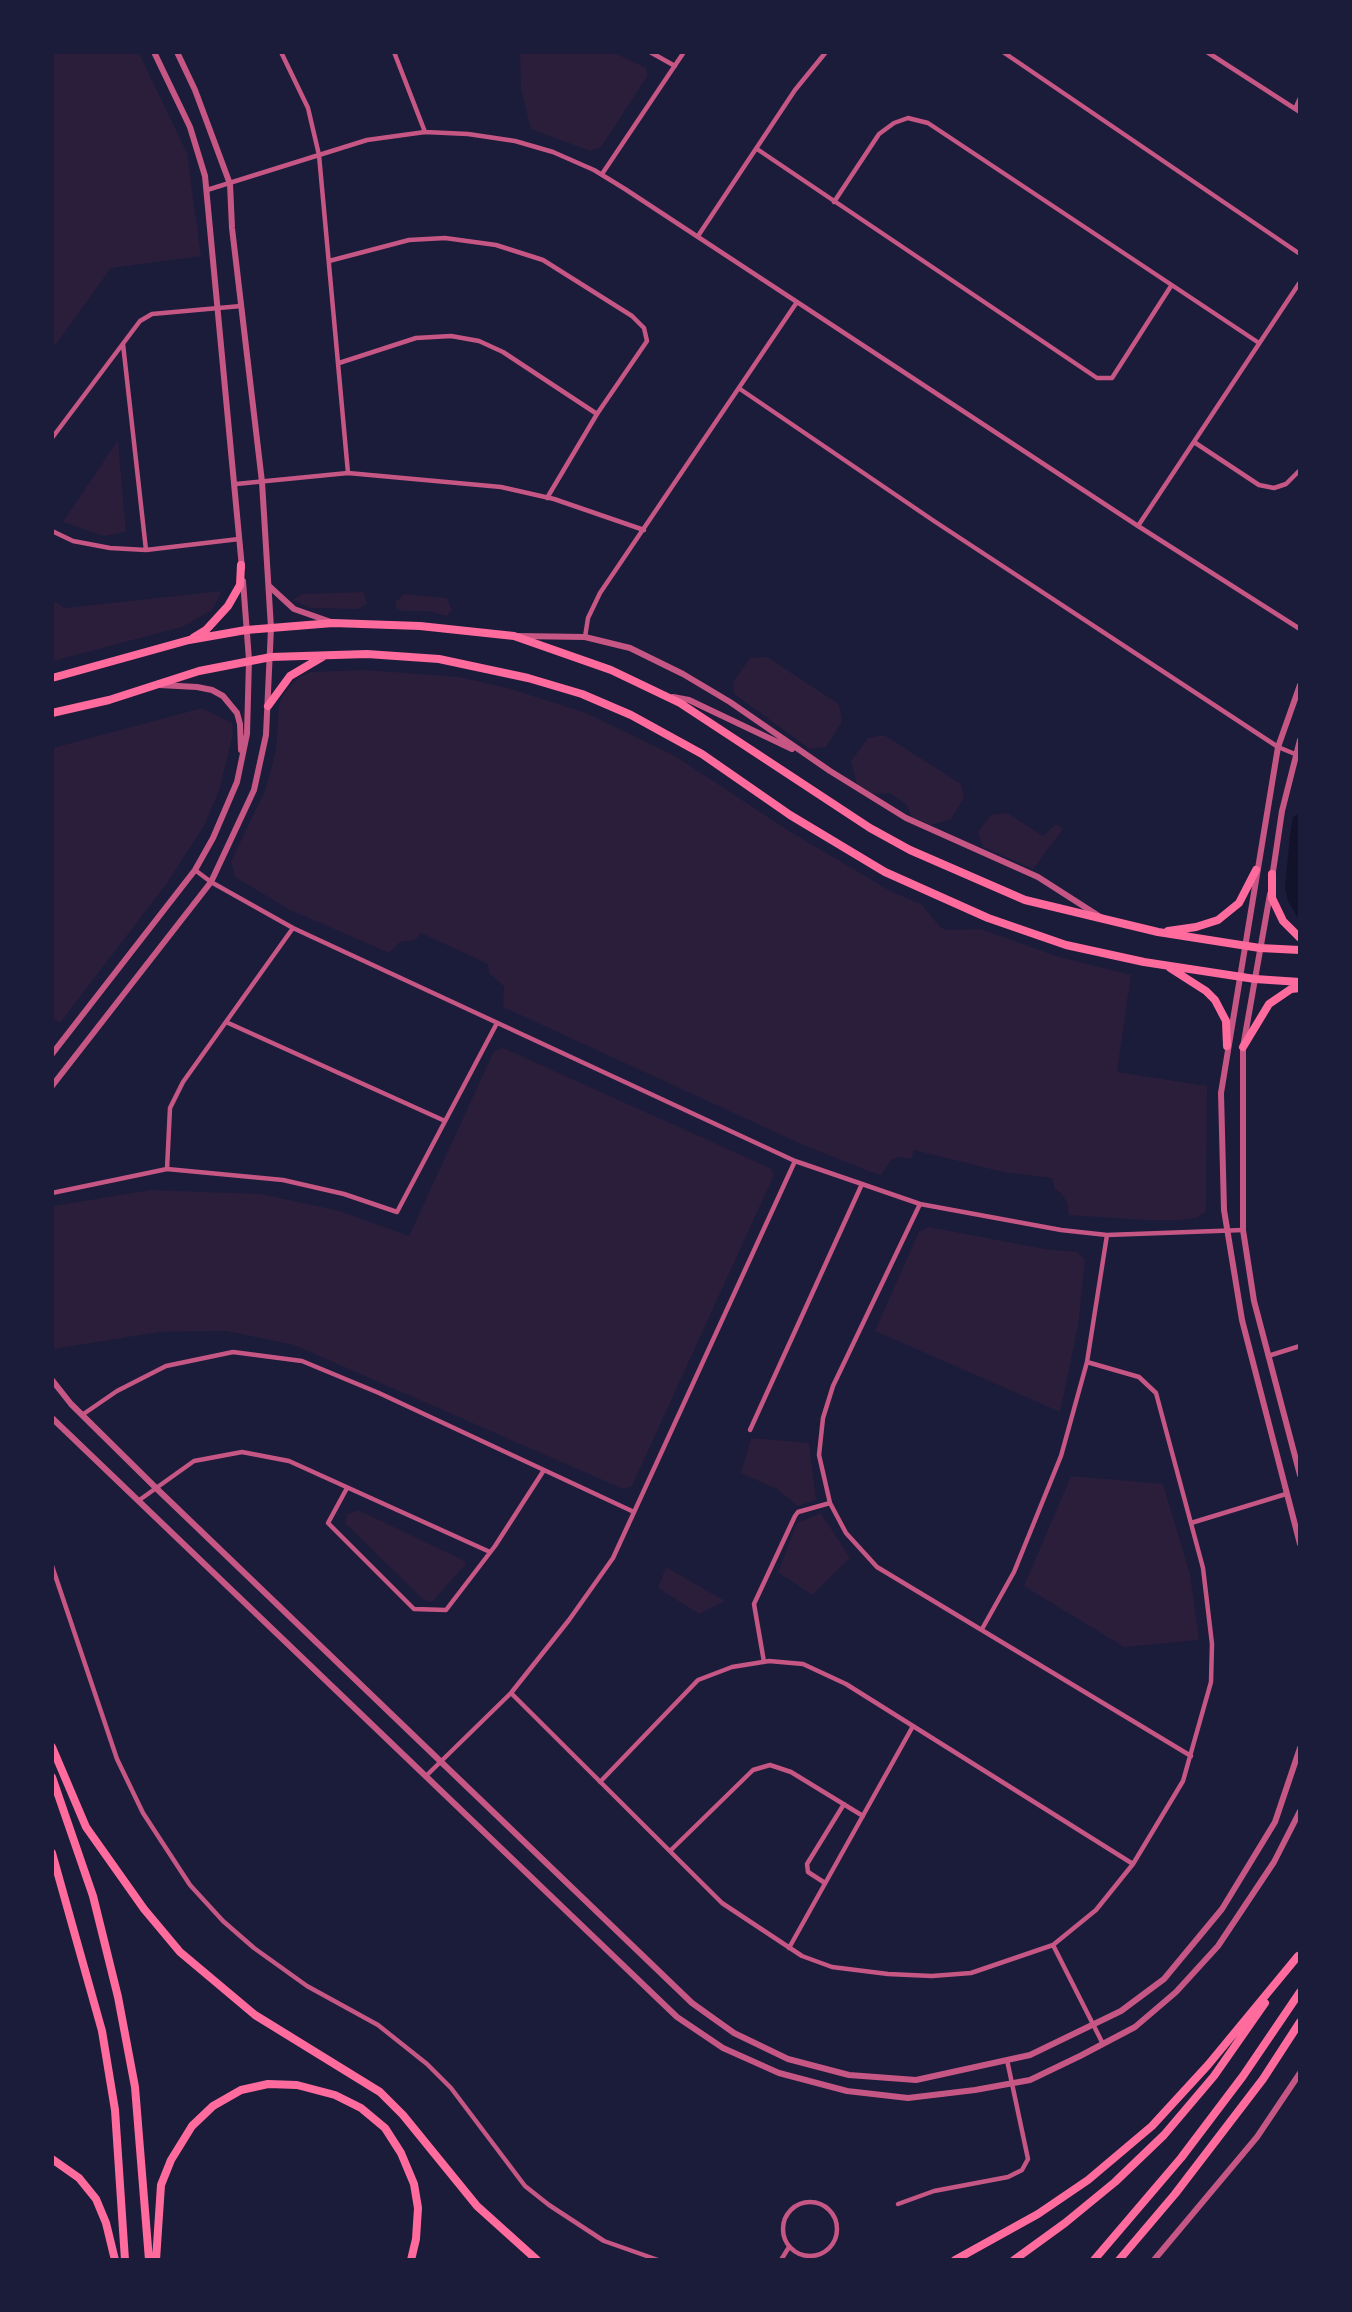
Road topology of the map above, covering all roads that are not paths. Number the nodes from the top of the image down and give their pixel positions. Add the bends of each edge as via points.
1 (154, 52) edge
2 (177, 52) edge
3 (281, 52) edge
4 (394, 52) edge
5 (650, 52) edge
6 (684, 52) edge
7 (826, 52) edge
8 (1003, 52) edge
9 (1207, 52) edge
10 (675, 66) junction
11 (1299, 98) edge
12 (1297, 111) edge
13 (424, 132) junction
14 (757, 149) junction
15 (319, 155) junction
16 (602, 174) junction
17 (230, 184) junction
18 (207, 190) junction
19 (834, 202) junction
20 (699, 236) junction
21 (1299, 254) edge
22 (329, 261) junction
23 (1299, 282) edge
24 (1171, 286) junction
25 (797, 302) junction
26 (241, 306) junction
27 (218, 308) junction
28 (1259, 343) junction
29 (123, 344) junction
30 (339, 363) junction
31 (740, 388) junction
32 (597, 414) junction
33 (52, 438) edge
34 (1194, 442) junction
35 (1299, 470) edge
36 (348, 473) junction
37 (262, 482) junction
38 (236, 484) junction
39 (547, 498) junction
40 (1138, 526) junction
41 (644, 530) junction
42 (52, 531) edge
43 (239, 539) junction
44 (146, 550) junction
45 (241, 565) junction
46 (268, 585) junction
47 (335, 623) junction
48 (271, 628) junction
49 (1299, 629) edge
50 (246, 630) junction
51 (514, 636) junction
52 (585, 638) junction
53 (189, 640) junction
54 (327, 655) junction
55 (271, 657) junction
56 (249, 660) junction
57 (52, 678) edge
58 (156, 685) junction
59 (1299, 685) edge
60 (667, 696) junction
61 (268, 706) junction
62 (52, 713) edge
63 (1299, 740) edge
64 (1278, 747) junction
65 (1295, 754) junction
66 (809, 757) junction
67 (240, 764) junction
68 (195, 870) junction
69 (1256, 870) junction
70 (1272, 874) junction
71 (211, 882) junction
72 (1106, 921) junction
73 (293, 928) junction
74 (1158, 932) junction
75 (1299, 938) edge
76 (1244, 946) junction
77 (1260, 948) junction
78 (1299, 950) edge
79 (1166, 965) junction
80 (1239, 976) junction
81 (1255, 979) junction
82 (1299, 982) edge
83 (1299, 988) edge
84 (226, 1022) junction
85 (496, 1023) junction
86 (1227, 1046) junction
87 (1243, 1047) junction
88 (52, 1054) edge
89 (52, 1086) edge
90 (445, 1122) junction
91 (795, 1161) junction
92 (167, 1169) junction
93 (862, 1184) junction
94 (52, 1193) edge
95 (920, 1204) junction
96 (1227, 1230) junction
97 (1243, 1230) junction
98 (1107, 1235) junction
99 (1299, 1346) edge
100 (1267, 1356) junction
101 (1088, 1362) junction
102 (52, 1380) edge
103 (82, 1415) junction
104 (52, 1418) edge
105 (750, 1430) dead end
106 (544, 1470) junction
107 (1299, 1475) edge
108 (156, 1488) junction
109 (347, 1488) junction
110 (1286, 1494) junction
111 (138, 1501) junction
112 (830, 1503) junction
113 (634, 1512) junction
114 (1191, 1523) junction
115 (1299, 1544) edge
116 (490, 1552) junction
117 (52, 1566) edge
118 (982, 1629) junction
119 (764, 1662) junction
120 (511, 1693) junction
121 (913, 1726) junction
122 (52, 1748) edge
123 (1299, 1748) edge
124 (1191, 1756) junction
125 (441, 1761) junction
126 (426, 1776) junction
127 (52, 1777) edge
128 (600, 1782) junction
129 (844, 1804) junction
130 (1299, 1811) edge
131 (863, 1816) junction
132 (670, 1851) junction
133 (52, 1853) edge
134 (1133, 1864) junction
135 (825, 1883) junction
136 (1053, 1945) junction
137 (789, 1948) junction
138 (1299, 1954) edge
139 (1299, 1992) edge
140 (1299, 2022) edge
141 (1094, 2024) junction
142 (1103, 2044) junction
143 (1006, 2060) junction
144 (1299, 2073) edge
145 (1011, 2083) junction
146 (52, 2158) edge
147 (898, 2204) dead end
148 (789, 2247) junction
149 (811, 2256) junction
150 (115, 2259) edge
151 (125, 2259) edge
152 (149, 2259) edge
153 (156, 2259) edge
154 (411, 2259) edge
155 (537, 2259) edge
156 (658, 2259) edge
157 (781, 2259) edge
158 (799, 2259) edge
159 (955, 2259) edge
160 (1014, 2259) edge
161 (1094, 2259) edge
162 (1119, 2259) edge
163 (1154, 2259) edge

1 - 18 street via 190,127
2 - 17 street
3 - 15 street via 308,108
4 - 13 street
5 - 10 street
6 - 10 street
7 - 14 street via 800,82
8 - 21 street
9 - 12 street
10 - 16 street
11 - 12 street
13 - 15 street via 367,140
13 - 16 street via 515,141 553,152
14 - 19 street
14 - 20 street
15 - 17 street
15 - 22 street
16 - 20 street
17 - 18 street
17 - 26 street
18 - 27 street
19 - 24 street via 879,134 909,118 928,123
19 - 24 street via 1097,378 1112,378
20 - 25 street
22 - 30 street
22 - 32 street via 409,240 445,238 496,244 543,260 632,316 644,328 647,341
23 - 28 street
24 - 28 street
25 - 31 street
25 - 40 street
26 - 27 street
26 - 37 street
27 - 29 street via 152,314 140,321
27 - 38 street
28 - 34 street
29 - 33 street
29 - 44 street
30 - 32 street via 416,338 451,336 479,341 503,352
30 - 36 street
31 - 41 street
31 - 64 street
32 - 39 street
34 - 35 street via 1259,485 1274,488 1286,484
34 - 40 street
36 - 37 street
36 - 39 street via 501,487
37 - 38 street
37 - 46 street
38 - 43 street
39 - 41 street
40 - 49 street
41 - 52 street via 600,593 588,618
42 - 44 street via 73,541
43 - 44 street
43 - 45 street
45 - 50 street
45 - 53 main road via 240,585 228,606 206,630
46 - 47 street via 294,609
46 - 48 street
47 - 48 main road
47 - 51 main road via 420,626
48 - 50 main road
48 - 55 street
50 - 53 main road
50 - 56 street
51 - 52 street
51 - 60 main road via 611,670
52 - 66 street via 630,648 683,674
53 - 57 main road
54 - 55 main road
54 - 61 main road via 290,676
54 - 79 main road via 439,659 582,694 631,715 702,754 790,815 885,872 988,918 1066,945
55 - 56 main road
55 - 61 street
56 - 58 main road
56 - 67 street via 247,734
58 - 62 main road
58 - 67 street via 212,690 231,704 240,724
59 - 64 street
60 - 66 street via 689,700
60 - 72 main road via 829,803 910,850 1025,900
61 - 71 street via 254,790
63 - 65 street
64 - 65 street
64 - 69 street
65 - 70 street
66 - 72 street via 906,818 1038,877
67 - 68 street via 237,782
68 - 71 street
68 - 88 street
69 - 74 main road via 1239,903 1218,920
69 - 76 street
70 - 75 main road via 1272,898 1282,921
70 - 77 street
71 - 73 street
71 - 89 street
72 - 74 main road
73 - 84 street
73 - 85 street
74 - 76 main road
76 - 77 main road
76 - 80 street
77 - 78 main road
77 - 81 street
79 - 80 main road
79 - 86 main road via 1215,1000 1226,1021
80 - 81 main road
80 - 86 street
81 - 82 main road
81 - 87 street
83 - 87 main road via 1269,1004
84 - 90 street
84 - 92 street via 183,1082 170,1108
85 - 90 street
85 - 91 street
86 - 96 street via 1221,1093
87 - 97 street
90 - 92 street via 397,1212 344,1194 283,1180
91 - 93 street
91 - 113 street
92 - 94 street
93 - 95 street
93 - 105 street
95 - 98 street
95 - 112 street via 833,1386 823,1418 819,1455
96 - 97 street
96 - 98 street
96 - 110 street via 1242,1320
97 - 100 street
98 - 101 street
99 - 100 street
100 - 107 street
101 - 114 street via 1139,1377 1156,1393
101 - 118 street via 1038,1518
102 - 103 street
103 - 106 street via 117,1391 166,1366 233,1352 302,1361
103 - 108 street
104 - 111 street
106 - 113 street
106 - 116 street
108 - 109 street via 194,1461 243,1452 289,1461
108 - 111 street
108 - 125 street
109 - 116 street
109 - 116 street via 328,1523 414,1609 446,1610
110 - 114 street
110 - 115 street
111 - 126 street
112 - 118 street via 846,1533 877,1567
112 - 119 street via 798,1512 754,1604
113 - 120 street via 613,1558
114 - 124 street via 1203,1568 1212,1644 1211,1682
117 - 156 street via 117,1759 143,1813 190,1886 255,1948 307,1986 378,2025 427,2064 470,2111 525,2186 541,2199 604,2241
118 - 124 street
119 - 121 street via 803,1664 846,1684
119 - 128 street via 732,1667 698,1680
120 - 125 street
120 - 128 street
121 - 131 street
121 - 134 street
122 - 155 highway via 86,1827 144,1910 180,1952 255,2015 380,2092 477,2206
123 - 141 street via 1275,1822 1222,1910 1164,1979 1122,2011
124 - 134 street via 1183,1781
125 - 126 street
125 - 143 street via 692,2003 734,2033 788,2059 849,2075 916,2079
126 - 145 street via 677,2017 723,2048 779,2073 847,2091 908,2098
127 - 152 highway via 93,1896 118,1997 135,2087
128 - 132 street
129 - 131 street
129 - 132 street via 791,1772 770,1765 753,1770
129 - 135 street via 807,1864 808,1872
130 - 142 street via 1274,1862 1218,1946 1176,1992 1143,2020
131 - 135 street
132 - 137 street via 722,1903
133 - 151 highway via 102,2031 115,2110
134 - 136 street via 1095,1910
135 - 137 street
136 - 137 street via 971,1973 932,1976 832,1967
136 - 141 street
138 - 159 highway via 1208,2066 1152,2126 1088,2180 1038,2214
138 - 160 highway via 1214,2076 1164,2135 1115,2182
139 - 161 highway via 1243,2076 1181,2158
140 - 162 highway via 1243,2105
141 - 142 street
141 - 143 street via 1030,2055
142 - 145 street via 1030,2080
143 - 145 street
144 - 163 street via 1257,2137
145 - 147 street via 1028,2159 1022,2170 1008,2177 934,2191
146 - 150 highway via 79,2178 96,2199
148 - 149 street via 798,2254
148 - 149 street via 782,2230 788,2212 803,2202 821,2204 834,2216 837,2234 827,2250
148 - 157 street
149 - 158 street
153 - 154 highway via 161,2186 171,2160 192,2126 213,2106 241,2090 268,2084 297,2085 335,2095 361,2108 385,2128 414,2184 418,2208

